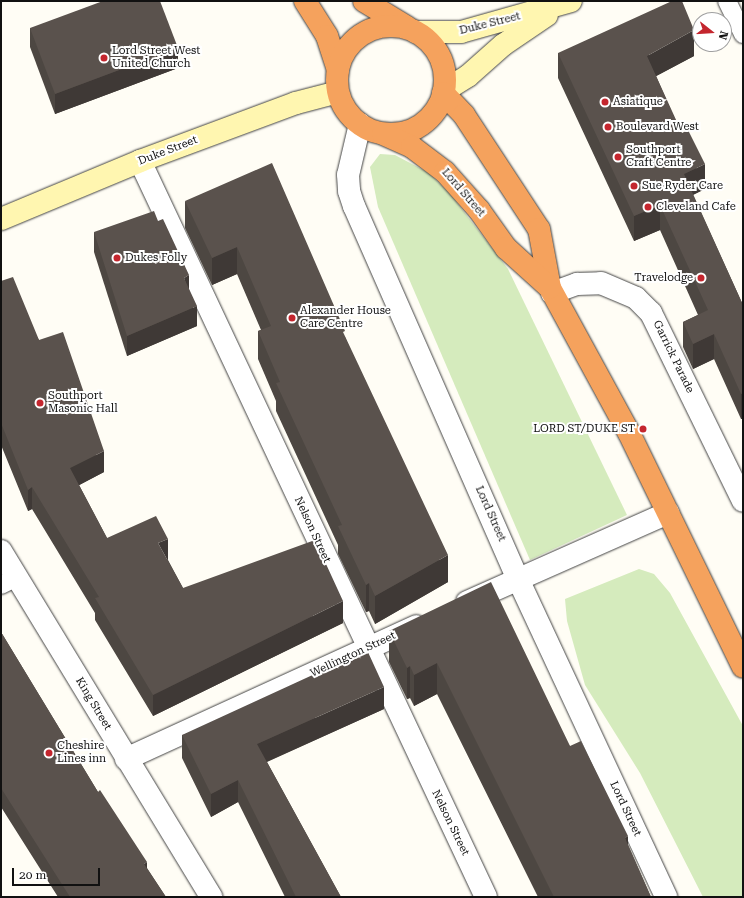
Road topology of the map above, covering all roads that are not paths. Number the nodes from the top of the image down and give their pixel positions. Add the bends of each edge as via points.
1 (305, 1) edge
2 (364, 1) edge
3 (727, 1) edge
4 (567, 3) edge
5 (414, 31) junction
6 (743, 34) edge
7 (338, 70) junction
8 (338, 92) junction
9 (444, 92) junction
10 (369, 128) junction
11 (140, 161) junction
12 (1, 219) edge
13 (551, 290) junction
14 (743, 501) edge
15 (668, 513) junction
16 (1, 551) edge
17 (518, 579) junction
18 (9, 581) edge
19 (367, 648) junction
20 (743, 667) edge
21 (126, 758) junction
22 (211, 897) edge
23 (486, 897) edge
24 (666, 897) edge

1 - 7 highway via 327,36
2 - 5 highway
3 - 6 lane
4 - 5 street, Duke Street via 461,32
4 - 9 street, Duke Street via 503,45 468,76
5 - 7 highway via 388,26 364,33 347,49
5 - 9 highway via 433,46 442,62
7 - 8 highway
8 - 10 highway via 342,104
8 - 11 street, Duke Street via 296,103
9 - 10 highway via 436,109 422,124 395,134
9 - 13 highway, Lord Street via 464,115 539,229
10 - 13 highway, Lord Street via 412,147 441,168 479,210 506,248
10 - 17 street, Lord Street via 348,175 352,198
11 - 12 street, Duke Street
11 - 19 street, Nelson Street
13 - 14 street, Garrick Parade via 577,284 601,283 636,298 651,313
13 - 15 highway, Lord Street via 629,434
15 - 17 street, Wellington Street
15 - 20 highway, Lord Street
16 - 18 street, King Street
17 - 19 street, Wellington Street
17 - 24 street, Lord Street
18 - 21 street, King Street
19 - 21 street, Wellington Street
19 - 23 street, Nelson Street
21 - 22 street, King Street

